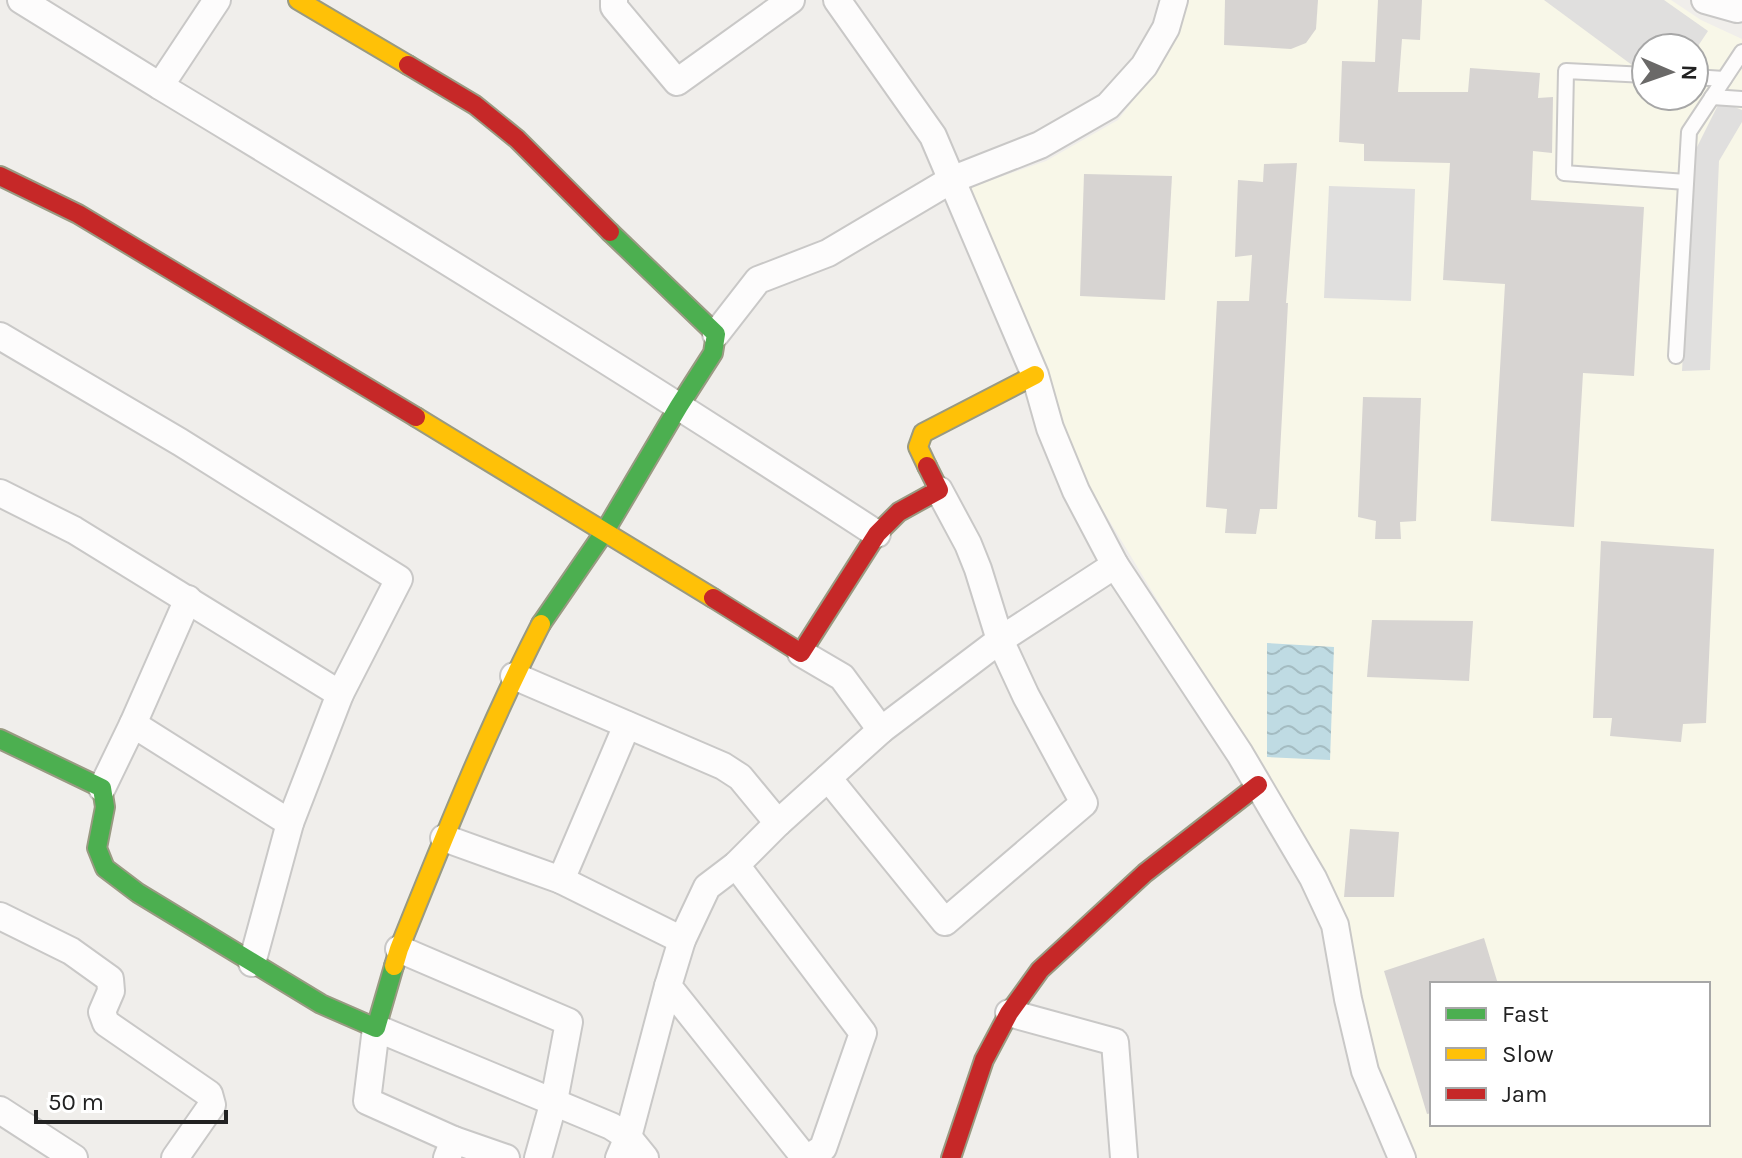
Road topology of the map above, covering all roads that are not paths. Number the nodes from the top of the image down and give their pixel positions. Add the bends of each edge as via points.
1 (21, 0) edge
2 (217, 0) edge
3 (298, 0) edge
4 (614, 0) edge
5 (791, 0) edge
6 (837, 0) edge
7 (1174, 0) edge
8 (1705, 0) edge
9 (1742, 8) edge
10 (1742, 52) edge
11 (1630, 74) edge
12 (1710, 78) edge
13 (1724, 79) junction
14 (160, 86) junction
15 (1712, 97) junction
16 (1742, 99) edge
17 (0, 176) edge
18 (951, 180) junction
19 (1686, 182) junction
20 (716, 334) junction
21 (0, 336) edge
22 (1676, 356) dead end
23 (1035, 375) junction
24 (679, 406) junction
25 (939, 490) junction
26 (0, 493) edge
27 (605, 531) junction
28 (877, 534) junction
29 (1115, 565) junction
30 (188, 599) junction
31 (1000, 640) junction
32 (801, 653) junction
33 (514, 676) junction
34 (340, 694) junction
35 (133, 724) junction
36 (627, 725) junction
37 (881, 730) junction
38 (0, 739) edge
39 (828, 778) junction
40 (1258, 785) junction
41 (102, 788) junction
42 (290, 823) junction
43 (778, 823) junction
44 (444, 838) junction
45 (736, 865) junction
46 (561, 880) junction
47 (0, 916) edge
48 (682, 940) junction
49 (399, 949) junction
50 (252, 963) junction
51 (668, 986) junction
52 (1009, 1013) junction
53 (376, 1028) junction
54 (554, 1101) junction
55 (0, 1110) edge
56 (624, 1147) edge
57 (451, 1149) edge
58 (74, 1158) edge
59 (175, 1158) edge
60 (506, 1158) edge
61 (538, 1158) edge
62 (645, 1158) edge
63 (806, 1158) edge
64 (951, 1158) edge
65 (1124, 1158) edge
66 (1402, 1158) edge

1 - 14 street
2 - 14 street
3 - 20 street via 475,105 517,139
4 - 5 street via 614,7 677,82
6 - 18 street via 933,136
7 - 18 street via 1166,28 1144,66 1108,106 1040,145
8 - 9 street
10 - 13 lane
11 - 19 lane via 1566,71 1564,173
12 - 13 lane
13 - 15 lane
14 - 24 street
15 - 16 lane
15 - 19 lane via 1689,132
17 - 27 street via 78,214
18 - 20 street via 828,253 758,280
18 - 23 street
19 - 22 lane
20 - 24 street via 713,353
21 - 34 street via 399,579
23 - 25 street via 923,433 918,447
23 - 29 street via 1071,478
24 - 27 street
24 - 28 street
25 - 28 street via 899,512
25 - 31 street via 968,544
26 - 30 street via 74,530
27 - 32 street
27 - 33 street via 542,621
28 - 32 street
29 - 31 street
29 - 40 street
30 - 34 street
30 - 35 street
31 - 37 street
31 - 39 street via 1084,803 945,922
32 - 37 street via 842,677
33 - 36 street
33 - 44 street
34 - 42 street
35 - 41 street
35 - 42 street
36 - 43 street via 740,777
36 - 46 street
37 - 39 street
38 - 41 street
39 - 43 street
40 - 52 street via 1145,873 1051,959
40 - 66 street via 1335,925 1365,1071
41 - 50 street via 105,807 97,848 105,868
42 - 50 street
43 - 45 street
44 - 46 street
44 - 49 street
45 - 48 street via 707,887
45 - 63 street via 863,1033 823,1148
46 - 48 street
47 - 59 street via 71,951 110,979 102,1012 106,1023 209,1094 212,1105
48 - 51 street
49 - 53 street
49 - 54 street via 569,1022
50 - 53 street via 321,1004
51 - 56 street
51 - 63 street
52 - 64 street via 984,1060
52 - 65 street via 1115,1042
53 - 54 street
53 - 57 street via 367,1101
54 - 56 street via 611,1126
54 - 61 street
55 - 58 street
56 - 62 street
57 - 60 street

